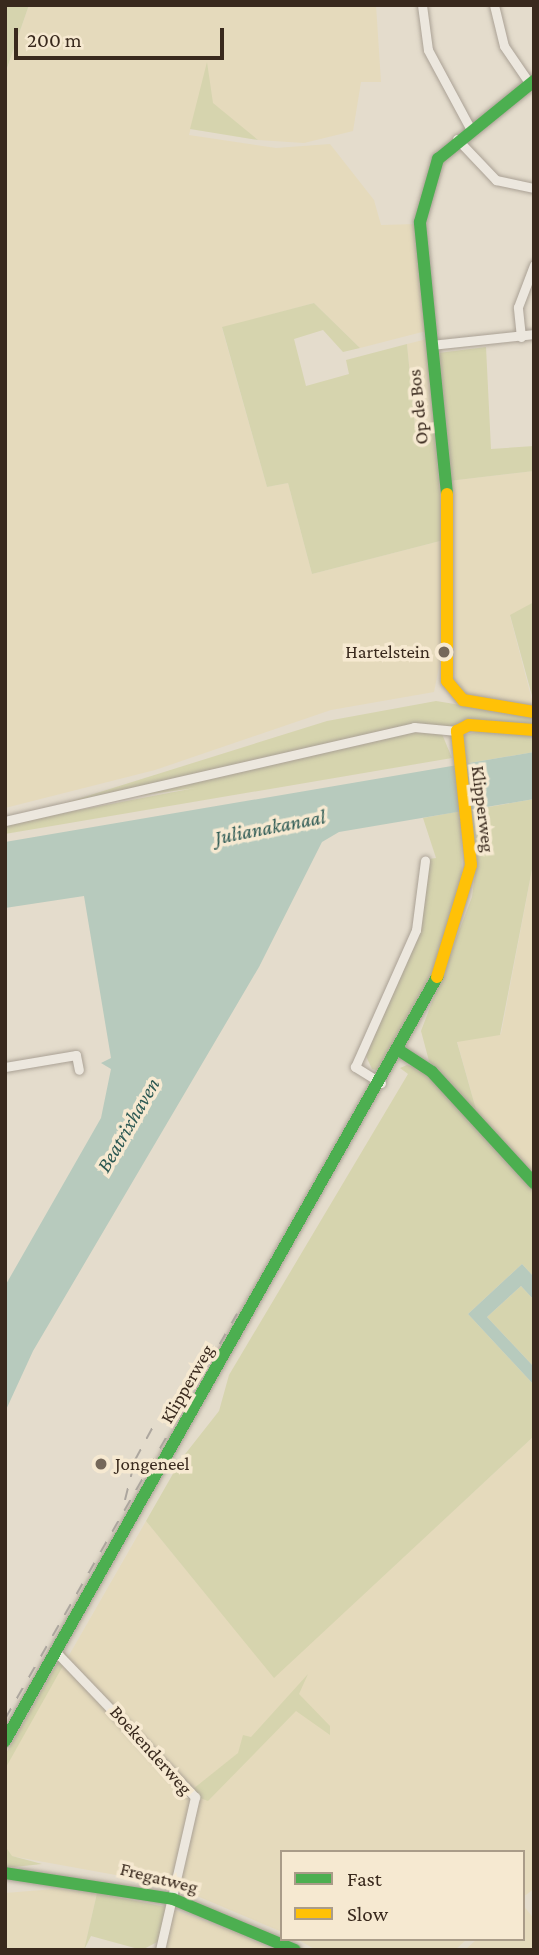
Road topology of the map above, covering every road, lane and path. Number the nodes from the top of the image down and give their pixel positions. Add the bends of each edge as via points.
1 (422, 5) edge
2 (494, 5) edge
3 (532, 82) edge
4 (470, 128) junction
5 (457, 139) junction
6 (534, 188) edge
7 (534, 265) edge
8 (534, 334) edge
9 (521, 337) junction
10 (431, 345) junction
11 (534, 712) edge
12 (534, 730) edge
13 (457, 731) junction
14 (5, 821) edge
15 (425, 861) dead end
16 (400, 1051) junction
17 (5, 1067) edge
18 (79, 1070) dead end
19 (382, 1083) junction
20 (534, 1183) edge
21 (56, 1652) junction
22 (5, 1741) edge
23 (5, 1873) edge
24 (173, 1899) junction
25 (160, 1950) edge
26 (295, 1950) edge

1 - 4 street via 428,50
2 - 3 street via 504,46
3 - 4 street, Op de Bos
4 - 5 street, Op de Bos
5 - 6 street via 496,180
5 - 10 street, Op de Bos via 433,167 422,206
7 - 9 street via 518,307
8 - 9 street
9 - 10 street
10 - 11 street, Op de Bos via 448,517 447,681 463,700
12 - 13 street via 469,725
13 - 14 street via 414,727
13 - 16 street, Klipperweg via 467,819 466,894 438,975
15 - 19 street via 416,930 355,1067
16 - 19 street, Klipperweg
16 - 20 street via 432,1072
17 - 18 street via 76,1055
19 - 21 street, Klipperweg
21 - 22 street, Klipperweg
21 - 24 street, Boekenderweg via 195,1797
23 - 24 street, Fregatweg via 80,1880
24 - 25 street, Boekenderweg
24 - 26 street, Fregatweg

